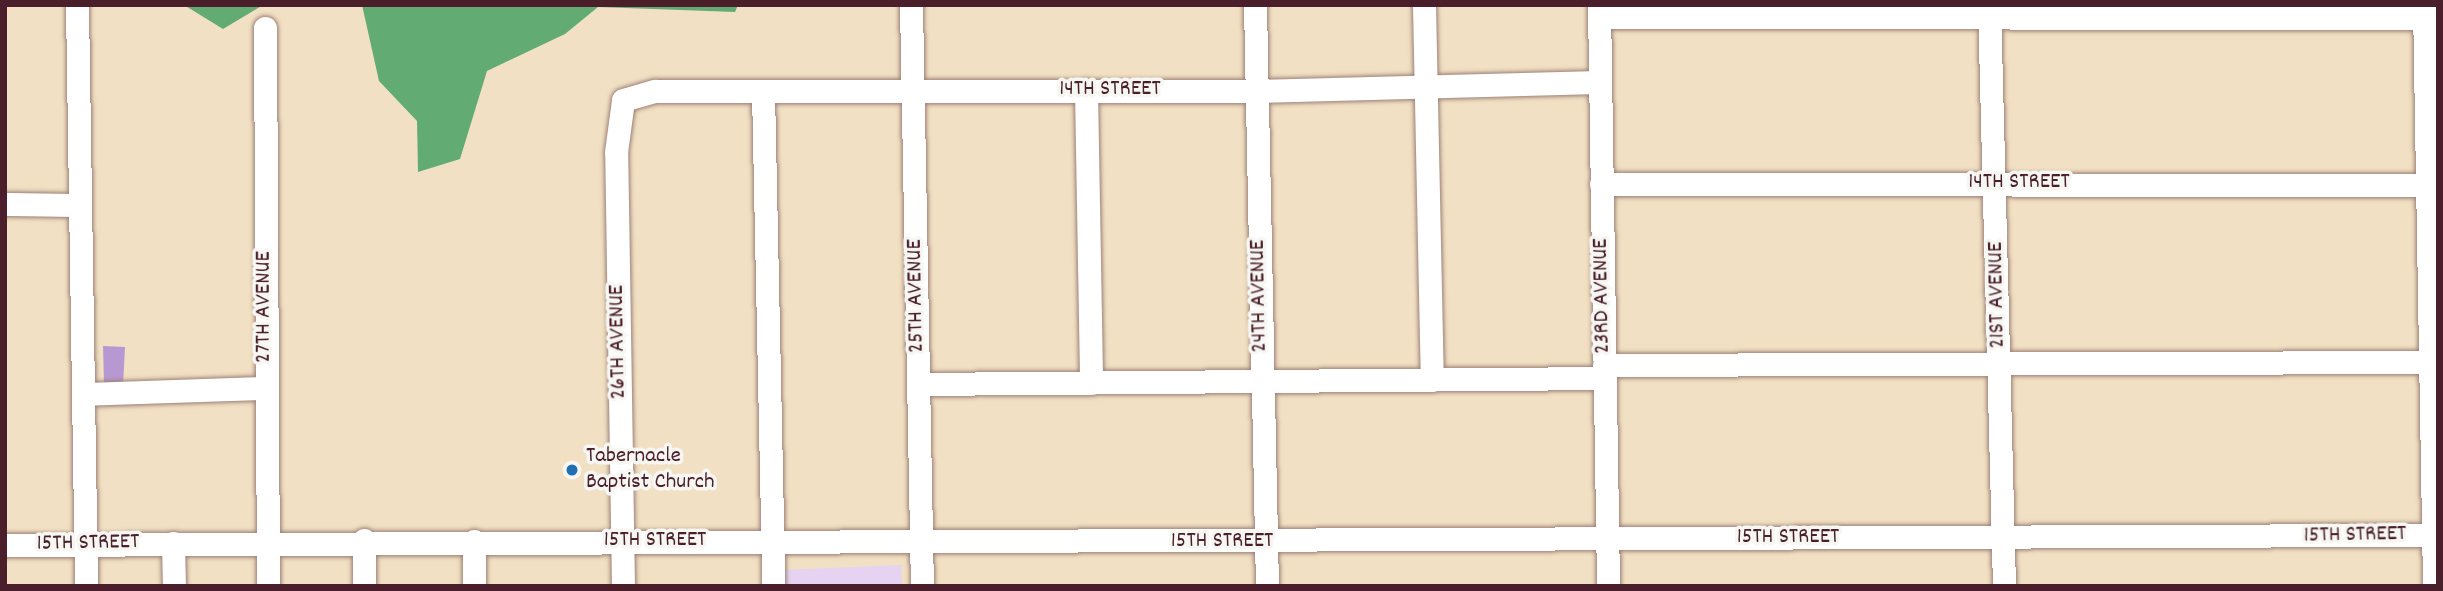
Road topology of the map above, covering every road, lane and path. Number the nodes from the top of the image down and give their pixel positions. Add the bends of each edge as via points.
1 (77, 5) edge
2 (911, 5) edge
3 (1255, 5) edge
4 (1424, 5) edge
5 (1599, 11) edge
6 (1989, 11) edge
7 (2429, 14) edge
8 (265, 28) dead end
9 (1600, 82) junction
10 (1425, 84) junction
11 (763, 90) junction
12 (913, 90) junction
13 (1086, 90) junction
14 (1256, 91) junction
15 (623, 100) joint
16 (1995, 182) junction
17 (1601, 184) junction
18 (2432, 185) edge
19 (5, 204) edge
20 (79, 205) junction
21 (2434, 362) edge
22 (1999, 366) junction
23 (1604, 372) junction
24 (1432, 380) junction
25 (1262, 382) junction
26 (1091, 383) junction
27 (918, 384) junction
28 (265, 388) junction
29 (83, 394) junction
30 (2435, 535) edge
31 (1607, 537) junction
32 (2003, 539) junction
33 (370, 540) junction
34 (922, 540) junction
35 (474, 541) junction
36 (771, 541) junction
37 (267, 542) junction
38 (622, 542) junction
39 (1266, 542) junction
40 (173, 543) junction
41 (86, 544) junction
42 (5, 545) edge
43 (86, 586) edge
44 (174, 586) edge
45 (268, 586) edge
46 (364, 586) edge
47 (378, 586) edge
48 (474, 586) edge
49 (622, 586) edge
50 (773, 586) edge
51 (922, 586) edge
52 (1267, 586) edge
53 (1608, 586) edge
54 (2004, 586) edge
55 (2434, 586) edge

1 - 20 street
2 - 12 street, 25TH AVENUE
3 - 14 street, 24TH AVENUE
4 - 10 street
5 - 6 street
5 - 9 street, 23RD AVENUE
6 - 7 street
6 - 16 street, 21ST AVENUE
7 - 18 street
8 - 28 street, 27TH AVENUE
9 - 10 street, 14TH STREET
9 - 17 street, 23RD AVENUE
10 - 14 street, 14TH STREET
10 - 24 street
11 - 12 street, 14TH STREET
11 - 15 street, 14TH STREET via 655,90
11 - 36 street
12 - 13 street, 14TH STREET
12 - 27 street, 25TH AVENUE
13 - 14 street, 14TH STREET
13 - 26 street
14 - 25 street, 24TH AVENUE
15 - 38 street, 26TH AVENUE via 616,152
16 - 17 street, 14TH STREET
16 - 18 street, 14TH STREET
16 - 22 street, 21ST AVENUE
17 - 23 street, 23RD AVENUE
18 - 21 street
19 - 20 street
20 - 29 street
21 - 22 street
21 - 30 street
22 - 23 street
22 - 32 street, 21ST AVENUE
23 - 24 street
23 - 31 street, 23RD AVENUE
24 - 25 street
25 - 26 street
25 - 39 street, 24TH AVENUE
26 - 27 street
27 - 34 street, 25TH AVENUE
28 - 29 street
28 - 37 street, 27TH AVENUE
29 - 41 street
30 - 32 street, 15TH STREET
30 - 55 street
31 - 32 street, 15TH STREET
31 - 39 street, 15TH STREET
31 - 53 street, 23RD AVENUE
32 - 54 street, 21ST AVENUE
33 - 35 street, 15TH STREET
33 - 37 street, 15TH STREET
33 - 46 street
33 - 47 street
34 - 36 street, 15TH STREET
34 - 39 street, 15TH STREET
34 - 51 street, 25TH AVENUE
35 - 38 street, 15TH STREET
35 - 48 street
36 - 38 street, 15TH STREET
36 - 50 street
37 - 40 street, 15TH STREET
37 - 45 street, 27TH AVENUE
38 - 49 street, 26TH AVENUE
39 - 52 street, 24TH AVENUE
40 - 41 street, 15TH STREET
40 - 44 street
41 - 42 street, 15TH STREET
41 - 43 street

